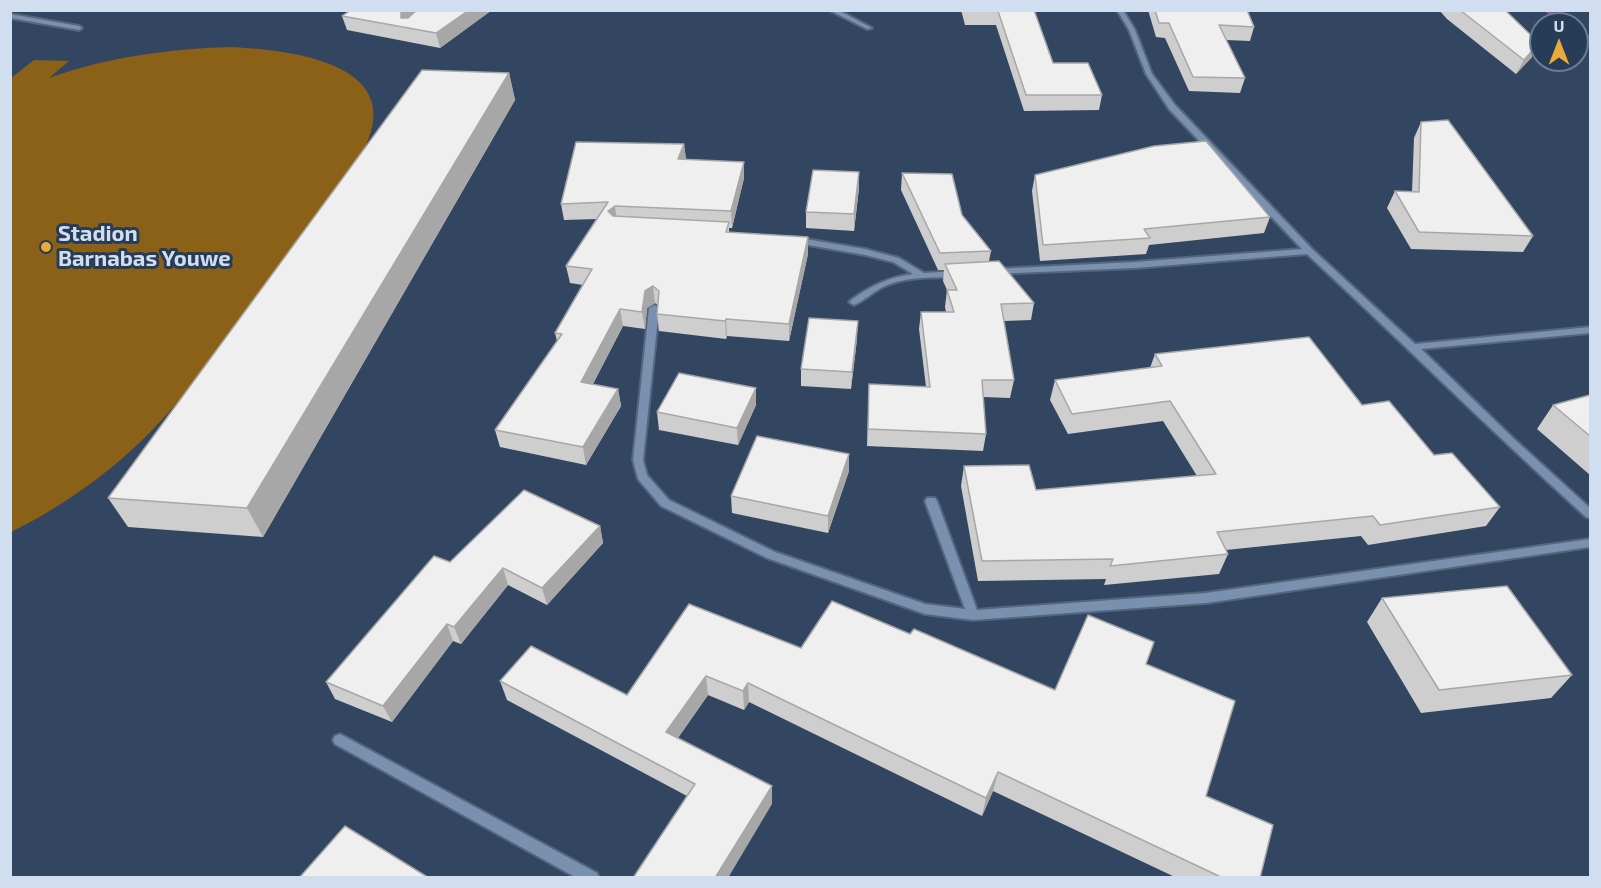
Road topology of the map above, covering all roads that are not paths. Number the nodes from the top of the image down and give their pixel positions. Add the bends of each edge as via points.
1 (832, 10) edge
2 (1120, 10) edge
3 (10, 16) edge
4 (79, 28) dead end
5 (869, 28) dead end
6 (786, 239) edge
7 (1309, 251) junction
8 (970, 273) edge
9 (982, 273) edge
10 (923, 276) junction
11 (854, 302) dead end
12 (654, 308) edge
13 (1590, 330) edge
14 (1413, 347) junction
15 (931, 501) dead end
16 (1590, 514) edge
17 (1590, 543) edge
18 (973, 615) junction
19 (340, 740) dead end
20 (592, 878) edge

1 - 5 street
2 - 7 street via 1149,74 1172,107
3 - 4 street
6 - 10 street via 886,257
7 - 9 street
7 - 14 street
8 - 10 street
10 - 11 street via 890,279
12 - 18 street via 638,460 642,476 665,503 771,555 925,609
13 - 14 street
14 - 16 street
15 - 18 street
17 - 18 street via 1206,598
19 - 20 street

